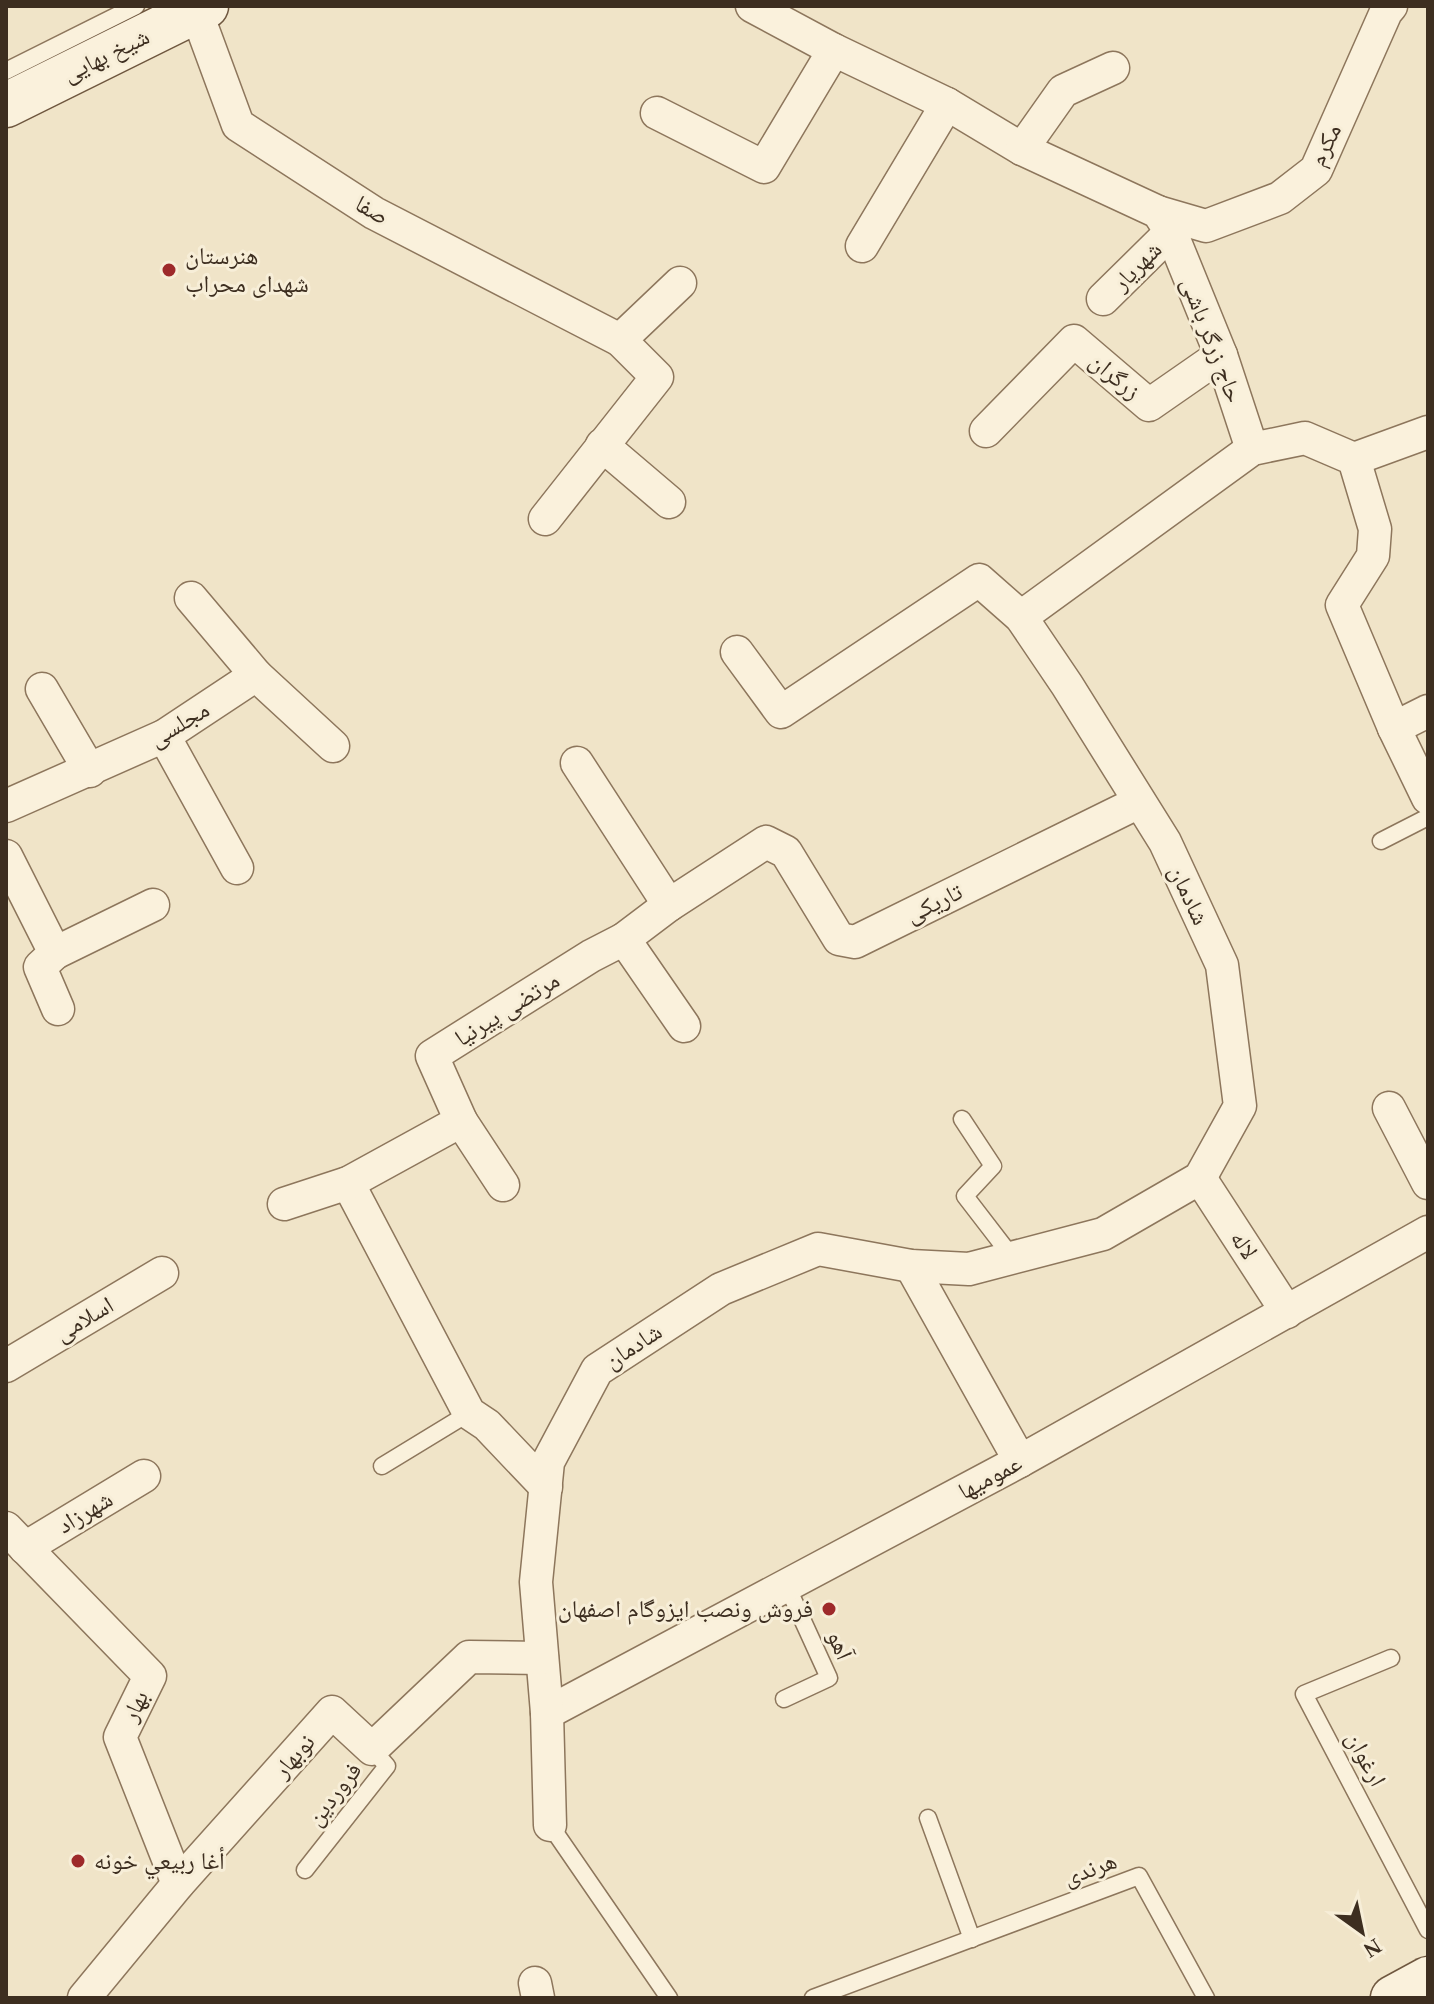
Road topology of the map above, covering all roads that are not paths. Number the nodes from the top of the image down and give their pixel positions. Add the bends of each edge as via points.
1 (136, 6) edge
2 (752, 6) edge
3 (1386, 8) edge
4 (201, 9) edge
5 (834, 50) junction
6 (1113, 68) dead end
7 (6, 71) edge
8 (947, 104) junction
9 (6, 105) edge
10 (657, 113) dead end
11 (1022, 149) junction
12 (1164, 222) junction
13 (862, 246) dead end
14 (680, 283) dead end
15 (1103, 299) dead end
16 (620, 340) junction
17 (1221, 355) junction
18 (986, 431) dead end
19 (1428, 432) edge
20 (602, 445) junction
21 (1252, 449) junction
22 (1354, 459) junction
23 (669, 502) dead end
24 (545, 519) dead end
25 (191, 598) dead end
26 (1021, 617) junction
27 (737, 652) dead end
28 (256, 675) junction
29 (42, 689) dead end
30 (1428, 711) edge
31 (1394, 728) junction
32 (164, 736) junction
33 (333, 746) dead end
34 (577, 763) dead end
35 (90, 771) junction
36 (1428, 798) edge
37 (1139, 802) junction
38 (6, 806) edge
39 (1428, 817) edge
40 (1381, 841) dead end
41 (766, 842) joint
42 (6, 856) edge
43 (237, 868) dead end
44 (153, 905) dead end
45 (669, 905) junction
46 (624, 939) junction
47 (55, 953) junction
48 (58, 1009) dead end
49 (684, 1026) dead end
50 (1389, 1108) dead end
51 (962, 1119) dead end
52 (461, 1121) junction
53 (1200, 1178) junction
54 (348, 1183) junction
55 (1428, 1183) edge
56 (503, 1185) dead end
57 (284, 1204) dead end
58 (1428, 1232) edge
59 (1012, 1257) junction
60 (911, 1266) junction
61 (162, 1273) dead end
62 (1287, 1312) junction
63 (6, 1366) edge
64 (469, 1413) junction
65 (1020, 1461) junction
66 (382, 1466) dead end
67 (144, 1476) dead end
68 (546, 1487) junction
69 (16, 1538) edge
70 (787, 1586) junction
71 (542, 1658) junction
72 (1391, 1658) dead end
73 (784, 1699) dead end
74 (547, 1713) junction
75 (372, 1749) junction
76 (928, 1818) dead end
77 (550, 1825) joint
78 (305, 1870) dead end
79 (178, 1884) junction
80 (1428, 1930) edge
81 (972, 1939) junction
82 (1428, 1979) edge
83 (84, 1998) edge
84 (669, 1998) edge
85 (813, 1998) edge
86 (1206, 1998) edge
87 (1393, 1998) edge

1 - 7 lane, شیخ بهایی
2 - 5 street
3 - 12 street, مکرم via 1316,170 1280,198 1206,226
4 - 9 main road, شیخ بهایی
4 - 16 street, صفا via 238,125 374,213
5 - 8 street
5 - 10 street via 764,167
6 - 11 street via 1063,91
8 - 11 street
8 - 13 street
11 - 12 street
12 - 15 street, شهریار
12 - 17 street, حاج زرگر باشی
14 - 16 street
16 - 20 street, صفا via 657,377
17 - 18 street, زرگران via 1149,405 1074,341
17 - 21 street, حاج زرگر باشی
19 - 22 street
20 - 23 street
20 - 24 street
21 - 22 street via 1305,438
21 - 26 street
22 - 31 street via 1375,529 1373,556 1342,605
25 - 28 street
26 - 27 street, شادمان via 979,580 781,712
26 - 37 street, شادمان
28 - 32 street, مجلسی
28 - 33 street
29 - 35 street
30 - 31 street
31 - 36 street
32 - 35 street, مجلسی
32 - 43 street
34 - 45 street
35 - 38 street, مجلسی
37 - 41 street, تاریکی via 855,942 839,939 786,852
37 - 53 street, شادمان via 1165,842 1222,965 1240,1106
39 - 40 lane
41 - 45 street, مرتضی پیرنیا
42 - 47 street
44 - 47 street
45 - 46 street, مرتضی پیرنیا
46 - 49 street
46 - 52 street, مرتضی پیرنیا via 432,1056
47 - 48 street via 40,967
50 - 55 street
51 - 59 lane via 993,1166 965,1196
52 - 54 street
52 - 56 street
53 - 59 street, شادمان via 1103,1234
53 - 62 street, لاله
54 - 57 street
54 - 64 street
58 - 62 street, عمومیها
59 - 60 street, شادمان via 969,1269
60 - 65 street
60 - 68 street, شادمان via 818,1249 721,1289 597,1370 548,1462
61 - 63 street, اسلامی
62 - 65 street, عمومیها
64 - 66 lane
64 - 68 street
65 - 70 street, عمومیها
67 - 69 street, شهرزاد
68 - 71 street, شادمان via 536,1582
69 - 79 street, بهار via 150,1676 120,1737
70 - 73 lane, آهو via 829,1678
70 - 74 street, عمومیها
71 - 74 street, شادمان
71 - 75 street via 469,1657
72 - 80 lane, ارغوان via 1304,1694
74 - 77 street, شادمان
75 - 78 lane, فروردین via 387,1766
75 - 79 street, نوبهار via 332,1712
76 - 81 lane
77 - 84 lane
79 - 83 street, نوبهار
81 - 85 lane, هرندی
81 - 86 lane, هرندی via 1139,1876
82 - 87 main road

